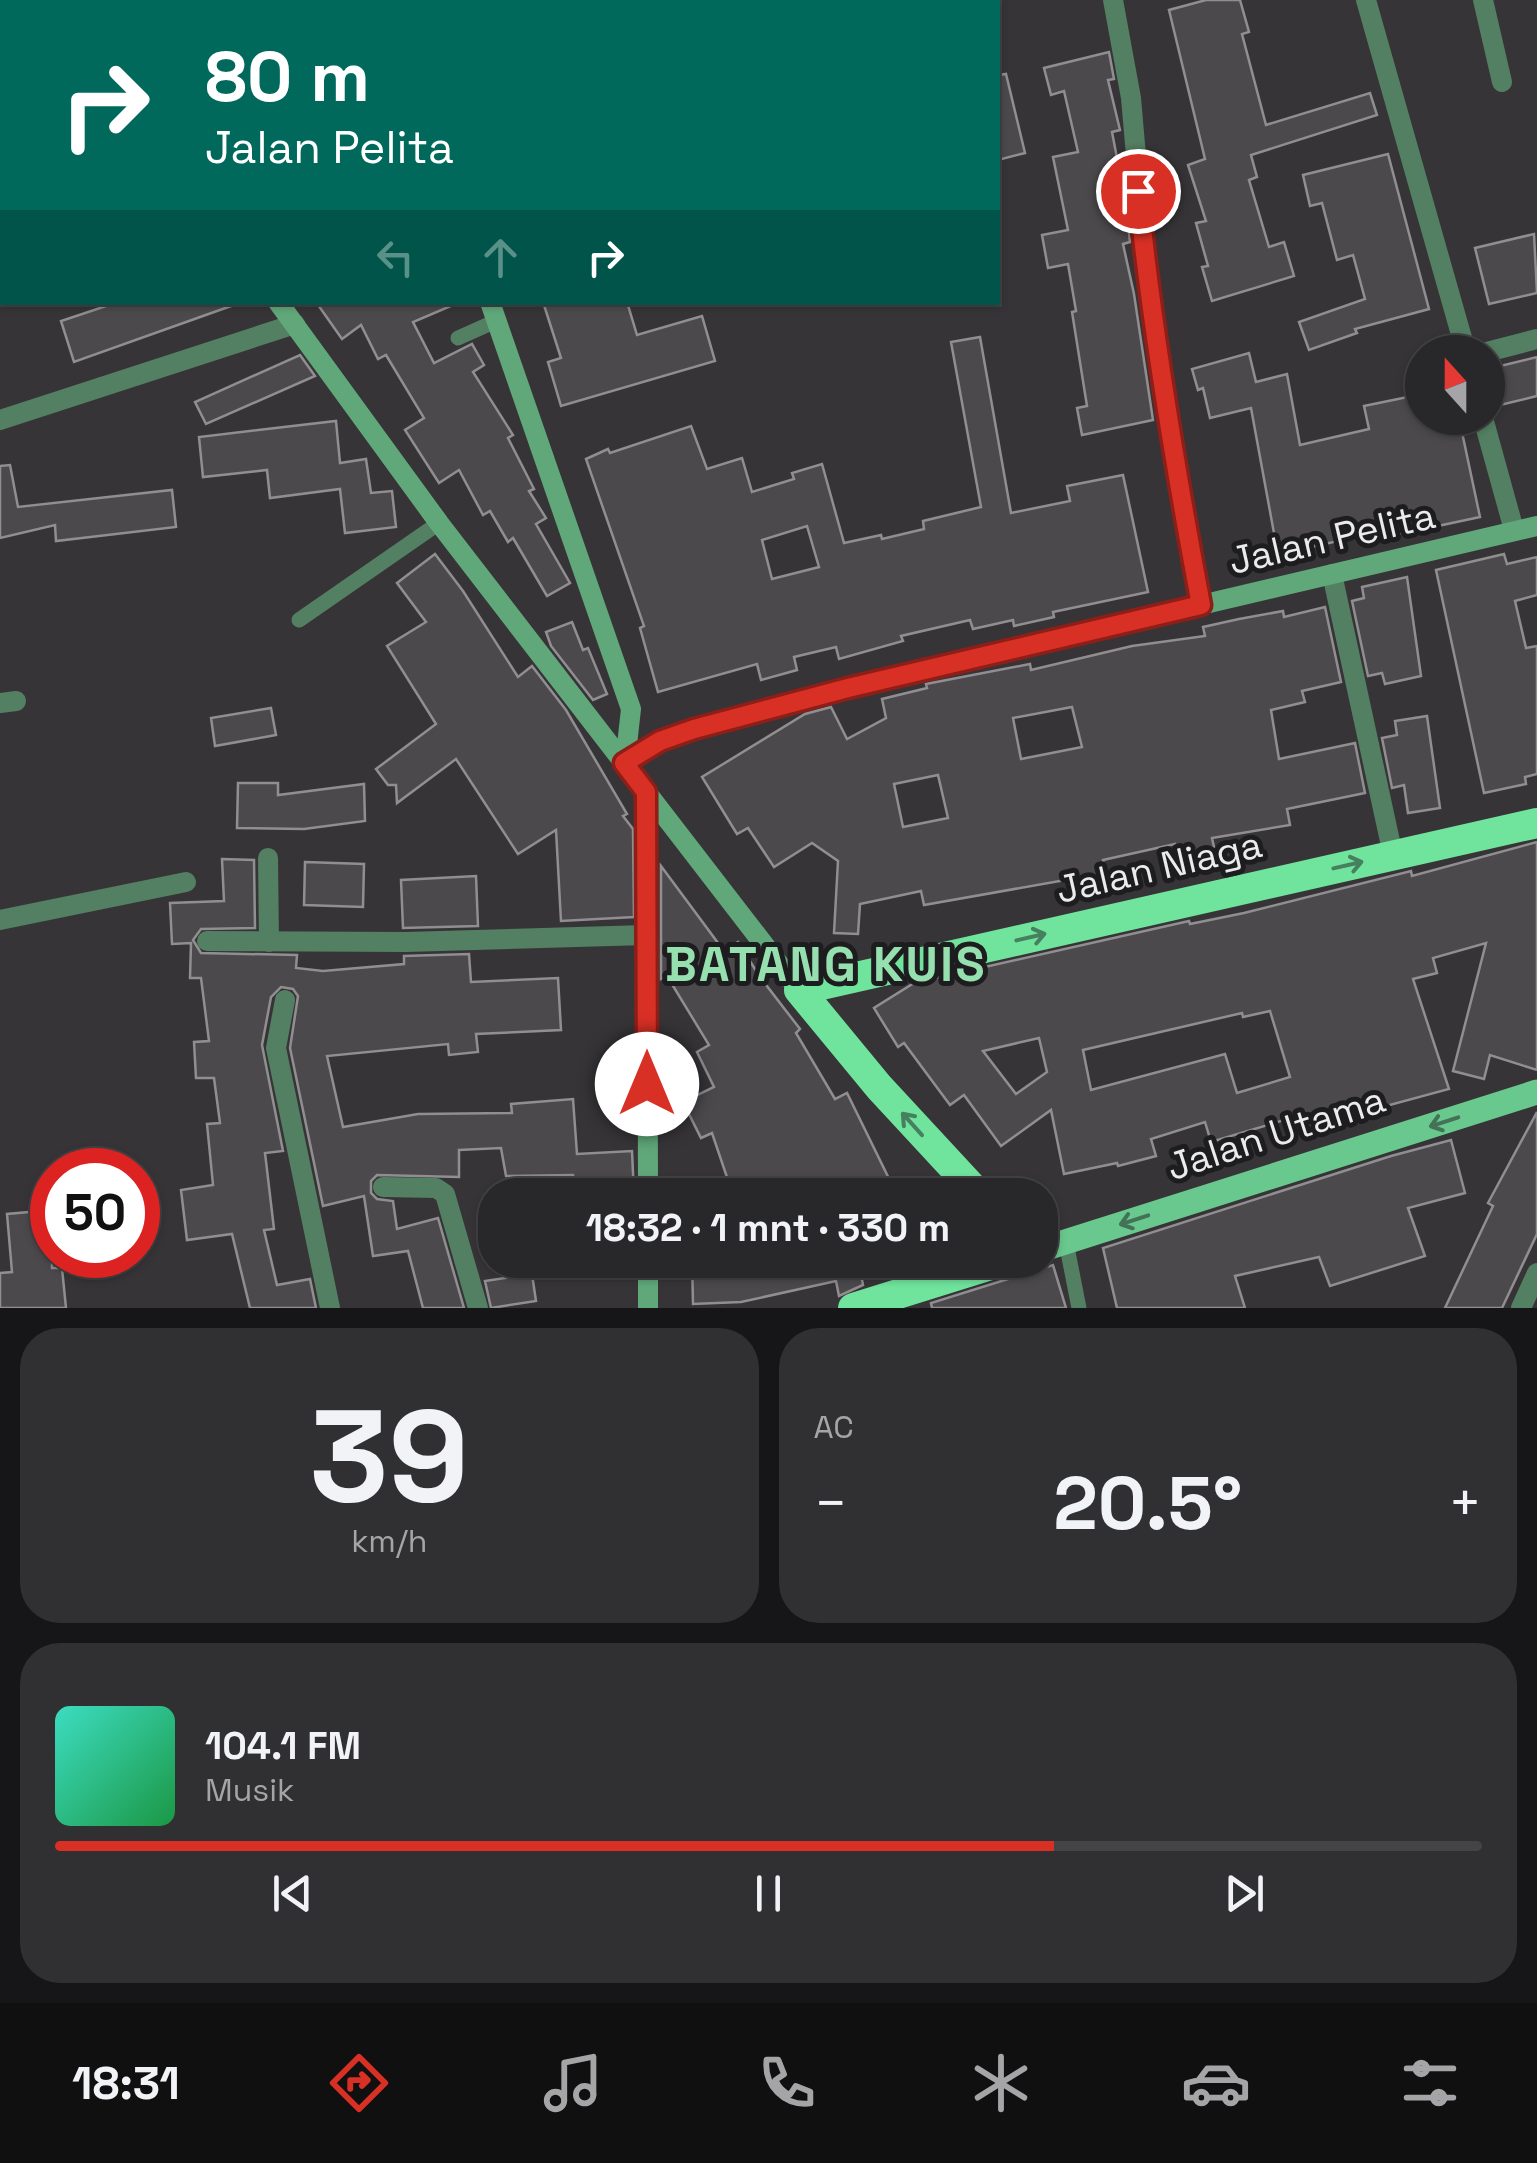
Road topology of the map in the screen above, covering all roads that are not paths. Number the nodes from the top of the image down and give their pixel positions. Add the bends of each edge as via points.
1 (1114, 0) edge
2 (1366, 0) edge
3 (1483, 0) edge
4 (1502, 82) dead end
5 (280, 305) edge
6 (493, 312) edge
7 (295, 324) junction
8 (1461, 335) edge
9 (458, 338) dead end
10 (1537, 338) edge
11 (1505, 347) edge
12 (0, 420) edge
13 (1488, 435) edge
14 (439, 523) junction
15 (1537, 526) edge
16 (1514, 530) junction
17 (1332, 574) junction
18 (1201, 605) junction
19 (299, 620) dead end
20 (624, 763) junction
21 (646, 792) junction
22 (1537, 823) edge
23 (1393, 854) junction
24 (268, 858) dead end
25 (186, 882) dead end
26 (0, 920) edge
27 (646, 935) junction
28 (207, 941) dead end
29 (269, 942) junction
30 (799, 990) junction
31 (286, 1000) dead end
32 (1537, 1092) edge
33 (648, 1178) edge
34 (963, 1178) edge
35 (383, 1188) dead end
36 (1066, 1242) junction
37 (1058, 1244) edge
38 (1537, 1273) edge
39 (648, 1278) edge
40 (949, 1278) edge
41 (330, 1308) edge
42 (478, 1308) edge
43 (648, 1308) edge
44 (853, 1308) edge
45 (1079, 1308) edge
46 (1521, 1308) edge

1 - 18 street via 1131,98 1148,294
2 - 8 street
3 - 4 street
5 - 7 street
6 - 9 lane
6 - 20 street via 631,709
7 - 12 street
7 - 14 street
10 - 11 street
13 - 16 street
14 - 19 lane
14 - 20 street
15 - 16 street, Jalan Pelita
16 - 17 street, Jalan Pelita
17 - 18 street, Jalan Pelita
17 - 23 street
18 - 20 street, Jalan Pelita via 694,729
20 - 21 street
21 - 27 street
21 - 30 street
22 - 23 highway, Jalan Niaga
30 -> 23 highway, Jalan Niaga
24 - 29 street
25 - 26 street
27 - 29 street
27 - 33 street
28 - 29 street
34 -> 30 highway
31 - 41 street via 276,1048
32 -> 36 main road, Jalan Utama
35 - 42 street via 436,1188 446,1194
36 - 37 main road, Jalan Utama
36 - 45 lane
38 - 46 street
39 - 43 street
40 - 44 highway

